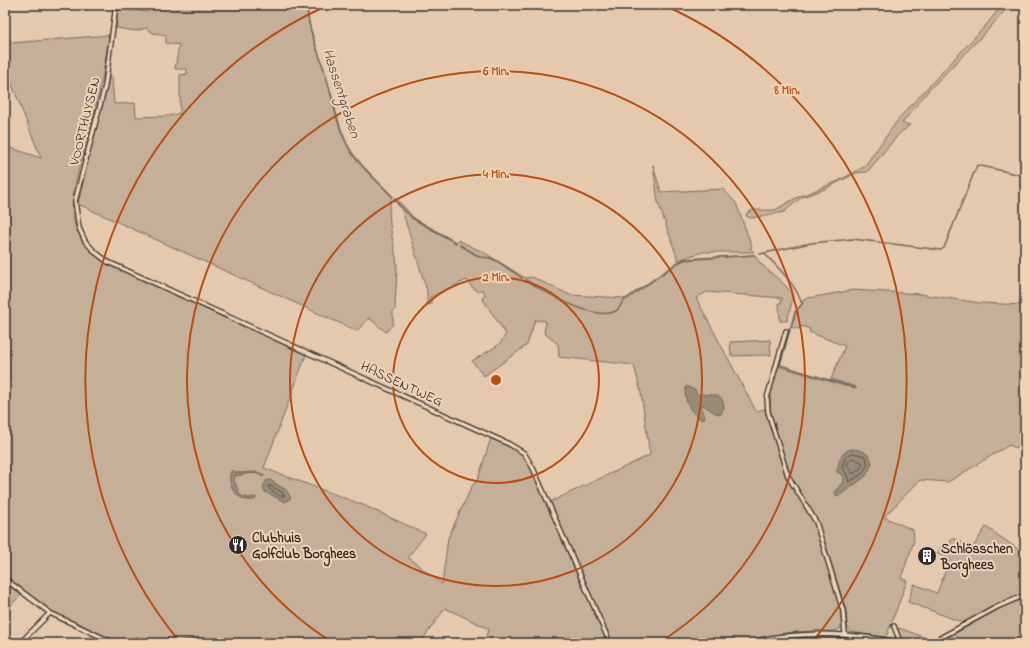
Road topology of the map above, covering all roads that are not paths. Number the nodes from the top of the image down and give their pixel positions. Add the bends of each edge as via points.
1 (116, 5) edge
2 (85, 241) joint
3 (786, 331) dead end
4 (5, 579) edge
5 (1025, 595) edge
6 (50, 613) junction
7 (894, 626) dead end
8 (845, 634) junction
9 (900, 642) junction
10 (20, 643) edge
11 (114, 643) edge
12 (185, 643) edge
13 (212, 643) edge
14 (610, 643) edge
15 (752, 643) edge
16 (908, 643) edge
17 (931, 643) edge

1 - 2 street, VOORTHUYSEN via 105,86 75,202 79,228
2 - 14 street, HASSENTWEG via 108,262 524,453 533,468
3 - 8 street via 767,398 768,412 788,476 816,522 843,611
4 - 6 street
5 - 17 street via 1002,604
6 - 10 street
6 - 11 street
7 - 9 street
8 - 9 street
8 - 15 street via 805,634 766,638
9 - 16 street
12 - 13 street

